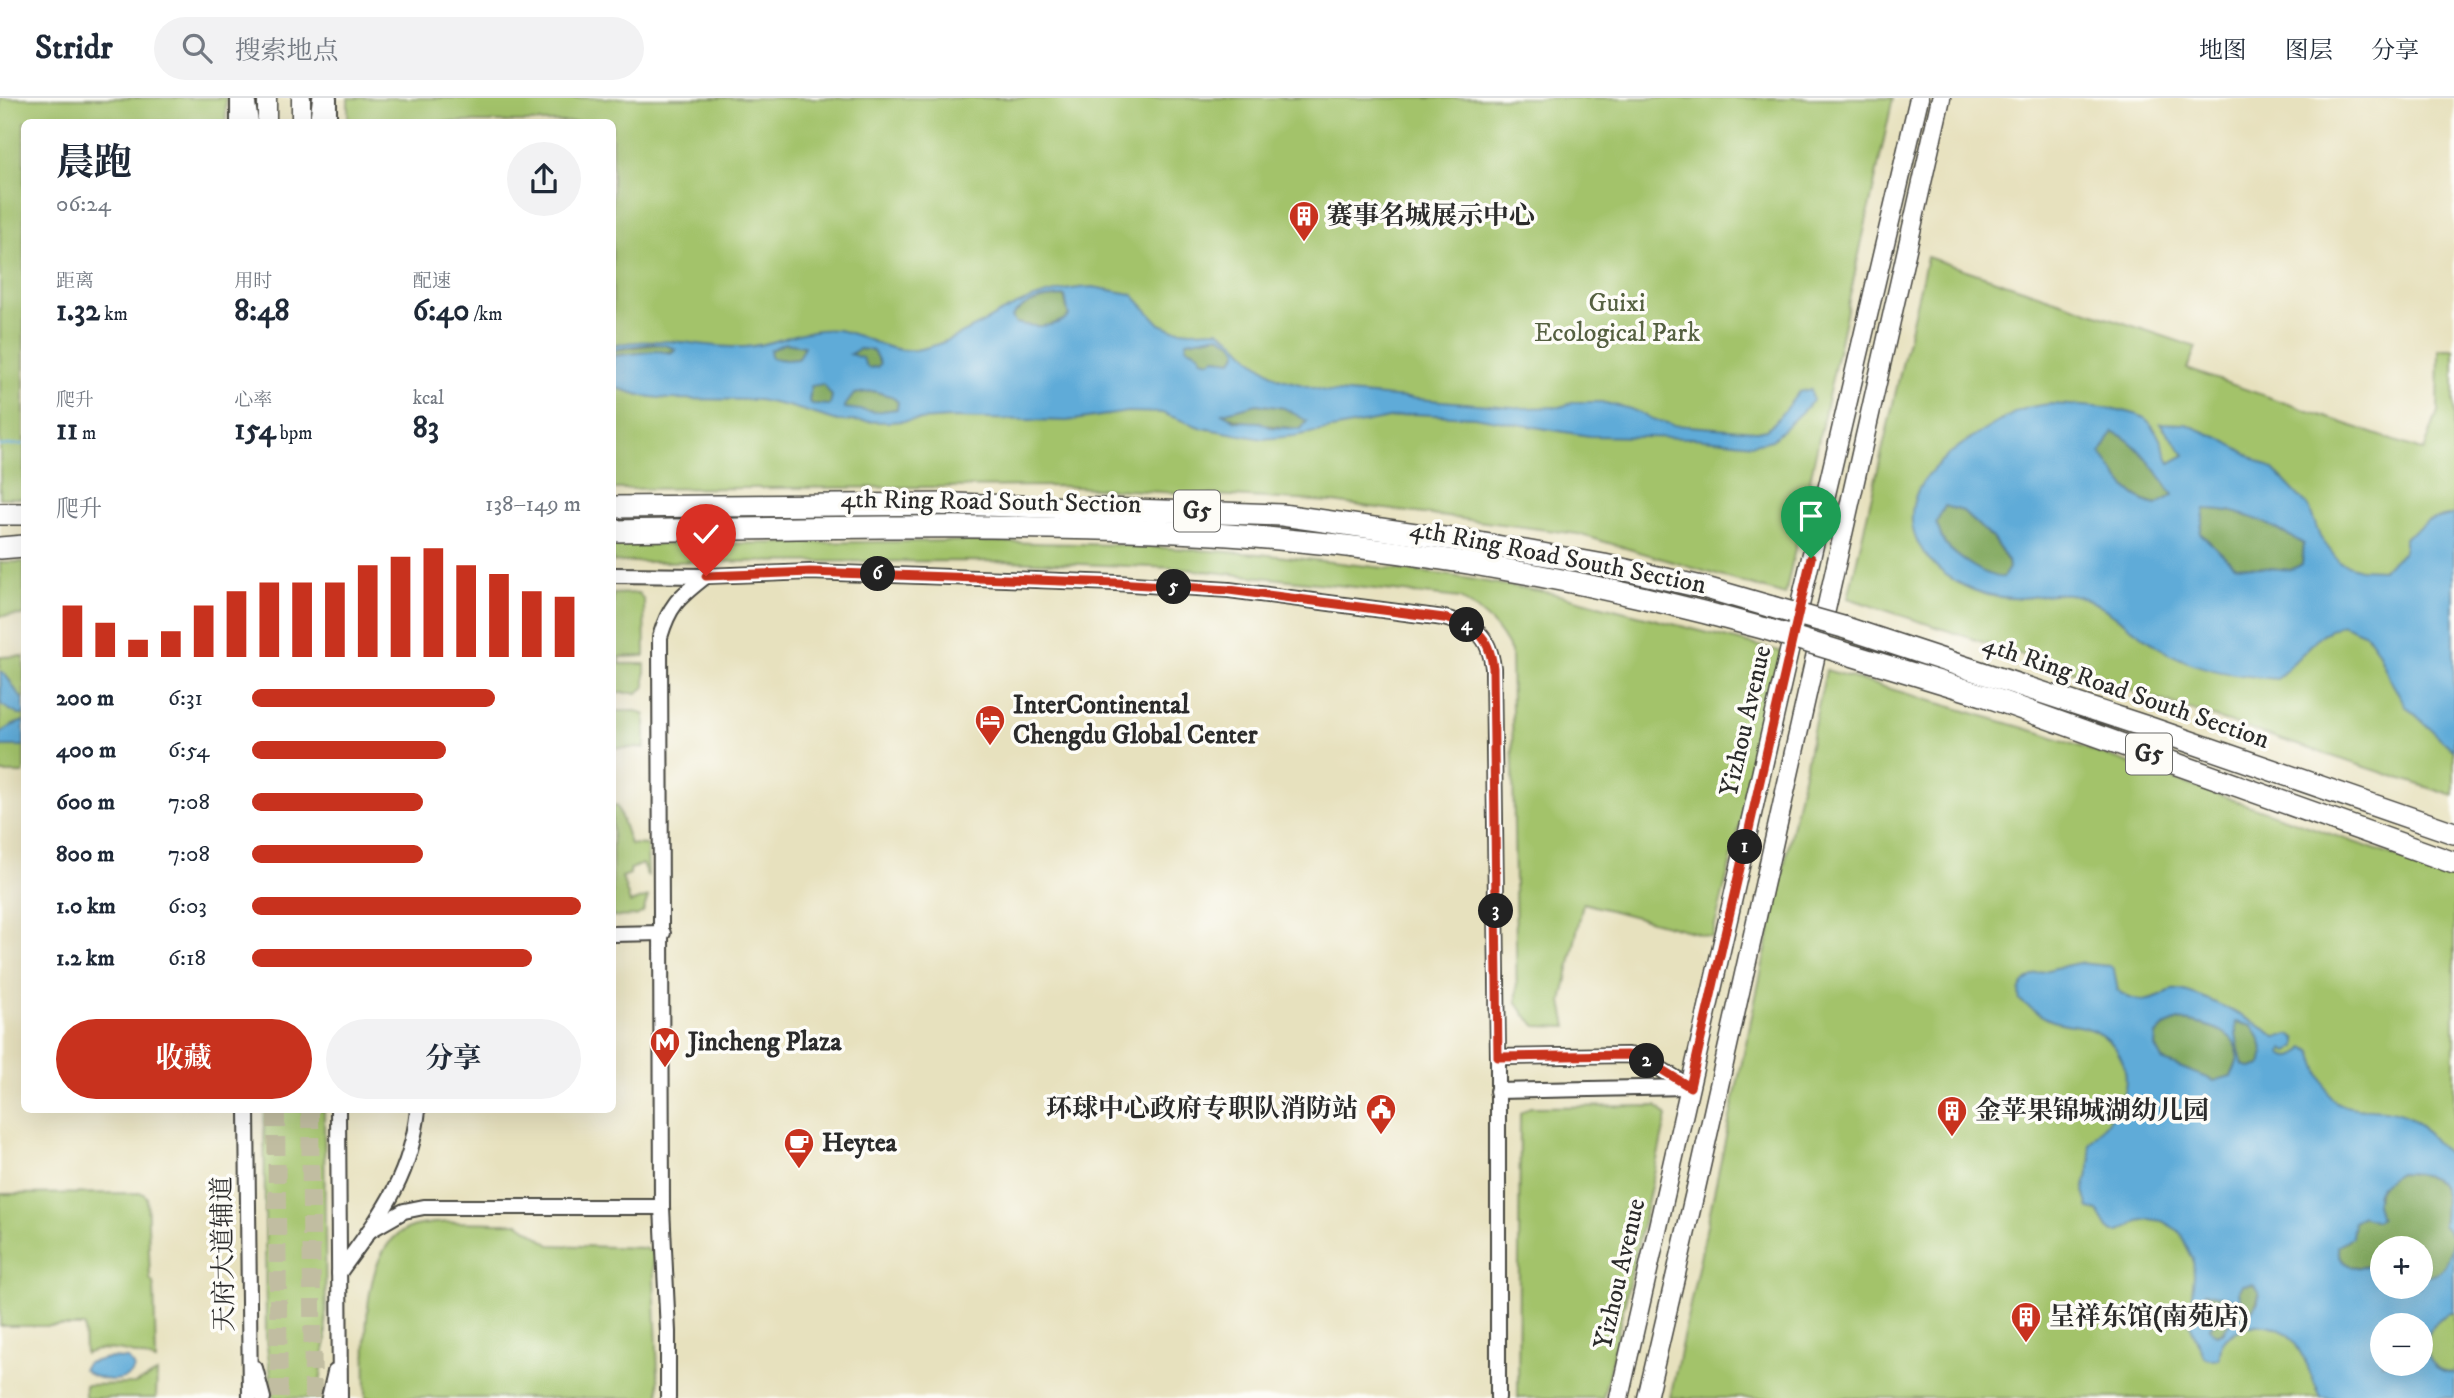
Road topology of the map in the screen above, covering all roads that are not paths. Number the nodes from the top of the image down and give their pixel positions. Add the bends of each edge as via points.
1 (238, 98) edge
2 (247, 98) edge
3 (267, 98) edge
4 (301, 98) edge
5 (320, 98) edge
6 (329, 98) edge
7 (1919, 98) edge
8 (1941, 98) edge
9 (238, 119) edge
10 (250, 119) edge
11 (267, 119) edge
12 (301, 119) edge
13 (317, 119) edge
14 (329, 119) edge
15 (616, 507) edge
16 (616, 531) edge
17 (0, 540) edge
18 (21, 540) edge
19 (21, 546) edge
20 (0, 548) edge
21 (616, 575) edge
22 (706, 576) junction
23 (2454, 833) edge
24 (2454, 863) edge
25 (663, 933) junction
26 (616, 934) edge
27 (1498, 1057) junction
28 (1690, 1087) junction
29 (1497, 1091) junction
30 (247, 1113) edge
31 (338, 1113) edge
32 (417, 1113) edge
33 (662, 1207) junction
34 (369, 1231) junction
35 (339, 1273) junction
36 (249, 1346) junction
37 (340, 1346) junction
38 (250, 1398) edge
39 (263, 1398) edge
40 (329, 1398) edge
41 (340, 1398) edge
42 (668, 1398) edge
43 (1498, 1398) edge
44 (1619, 1398) edge
45 (1647, 1398) edge

1 - 9 street
2 - 10 street
3 - 11 main road
4 - 12 main road
5 - 13 street
6 - 14 street
7 - 28 main road, Yizhou Avenue
8 - 45 main road, Yizhou Avenue
15 - 23 highway, 4th Ring Road South Section / G5, bridge via 954,504 1282,515 1604,565 1843,627
16 - 24 highway, 4th Ring Road South Section / G5, bridge via 1091,528 1216,535 1387,553 1518,573 1766,629 1986,696
17 - 18 highway
19 - 20 highway
21 - 22 street
22 - 25 street via 667,614 660,637
22 - 27 street via 810,572 1229,590 1444,618 1475,629 1491,652 1493,668
25 - 26 street
25 - 33 street
27 - 28 street via 1641,1057
27 - 29 street
28 - 29 street
28 - 44 main road, Yizhou Avenue
29 - 43 street
30 - 36 street, 天府大道辅道
31 - 35 street
32 - 34 street via 407,1163 391,1199
33 - 34 street via 424,1207 404,1210
33 - 42 street
34 - 35 street
35 - 37 street
36 - 38 street, 天府大道辅道
36 - 39 street
37 - 40 street
37 - 41 street

